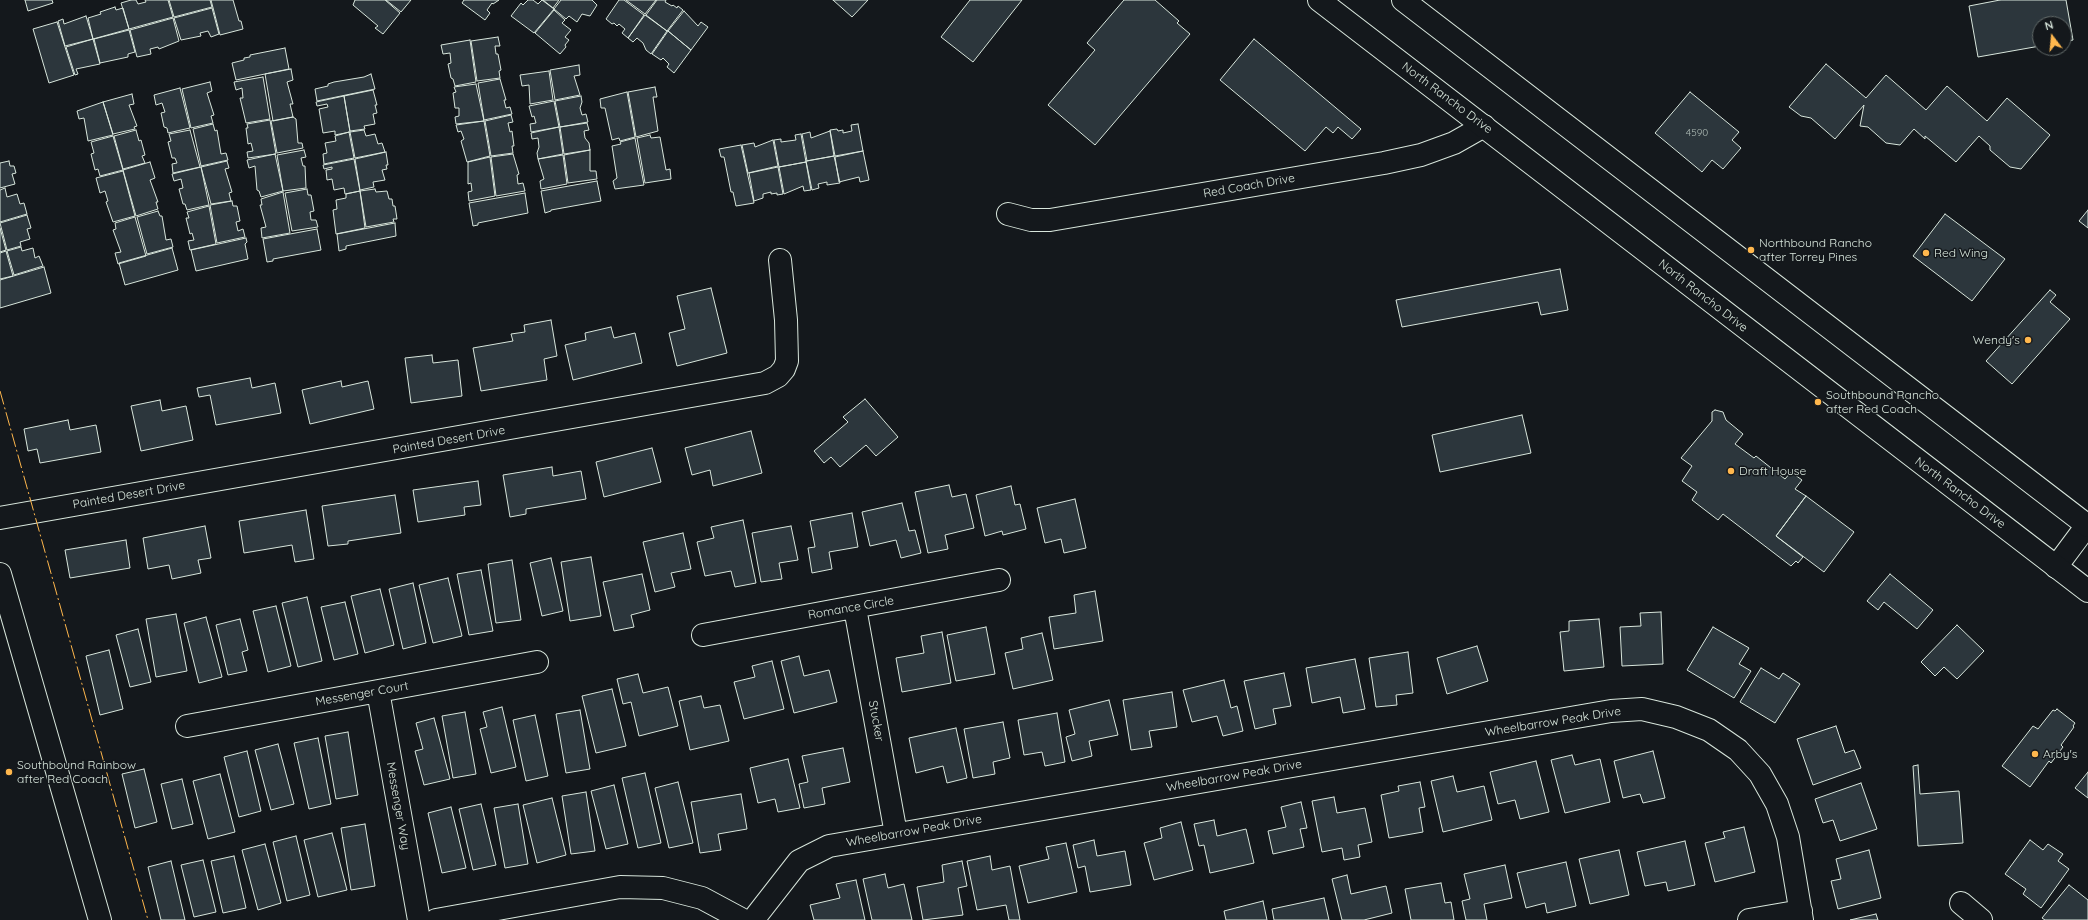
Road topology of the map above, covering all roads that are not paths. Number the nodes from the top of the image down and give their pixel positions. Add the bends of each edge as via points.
1 (1319, 0) edge
2 (1403, 0) edge
3 (1484, 126) junction
4 (1008, 214) dead end
5 (780, 260) dead end
6 (0, 518) edge
7 (2088, 525) edge
8 (2056, 566) junction
9 (0, 574) edge
10 (999, 580) dead end
11 (2088, 591) edge
12 (855, 608) junction
13 (703, 635) dead end
14 (537, 662) dead end
15 (378, 691) junction
16 (187, 726) dead end
17 (896, 834) junction
18 (1961, 903) dead end
19 (1802, 916) edge
20 (100, 920) edge
21 (418, 920) edge
22 (436, 920) edge
23 (743, 920) edge
24 (752, 920) edge
25 (1749, 920) edge
26 (1982, 920) edge

1 - 3 street, North Rancho Drive
2 - 7 street
3 - 4 street, Red Coach Drive via 1454,143 1421,155 1384,163 1050,220 1031,220
3 - 8 street, North Rancho Drive
5 - 6 street, Painted Desert Drive via 787,361 778,376 766,383
7 - 8 street
8 - 11 street, North Rancho Drive
9 - 20 street
10 - 12 street, Romance Circle
12 - 13 street, Romance Circle
12 - 17 street, Stucker
14 - 15 street, Messenger Court
15 - 16 street, Messenger Court
15 - 21 street, Messenger Way
17 - 19 street, Wheelbarrow Peak Drive via 1611,710 1642,709 1676,717 1709,730 1738,750 1760,774 1777,804 1788,837
17 - 24 street, Wheelbarrow Peak Drive via 829,846 799,862
18 - 26 street
19 - 25 street
22 - 23 street via 620,886 663,888 702,898

